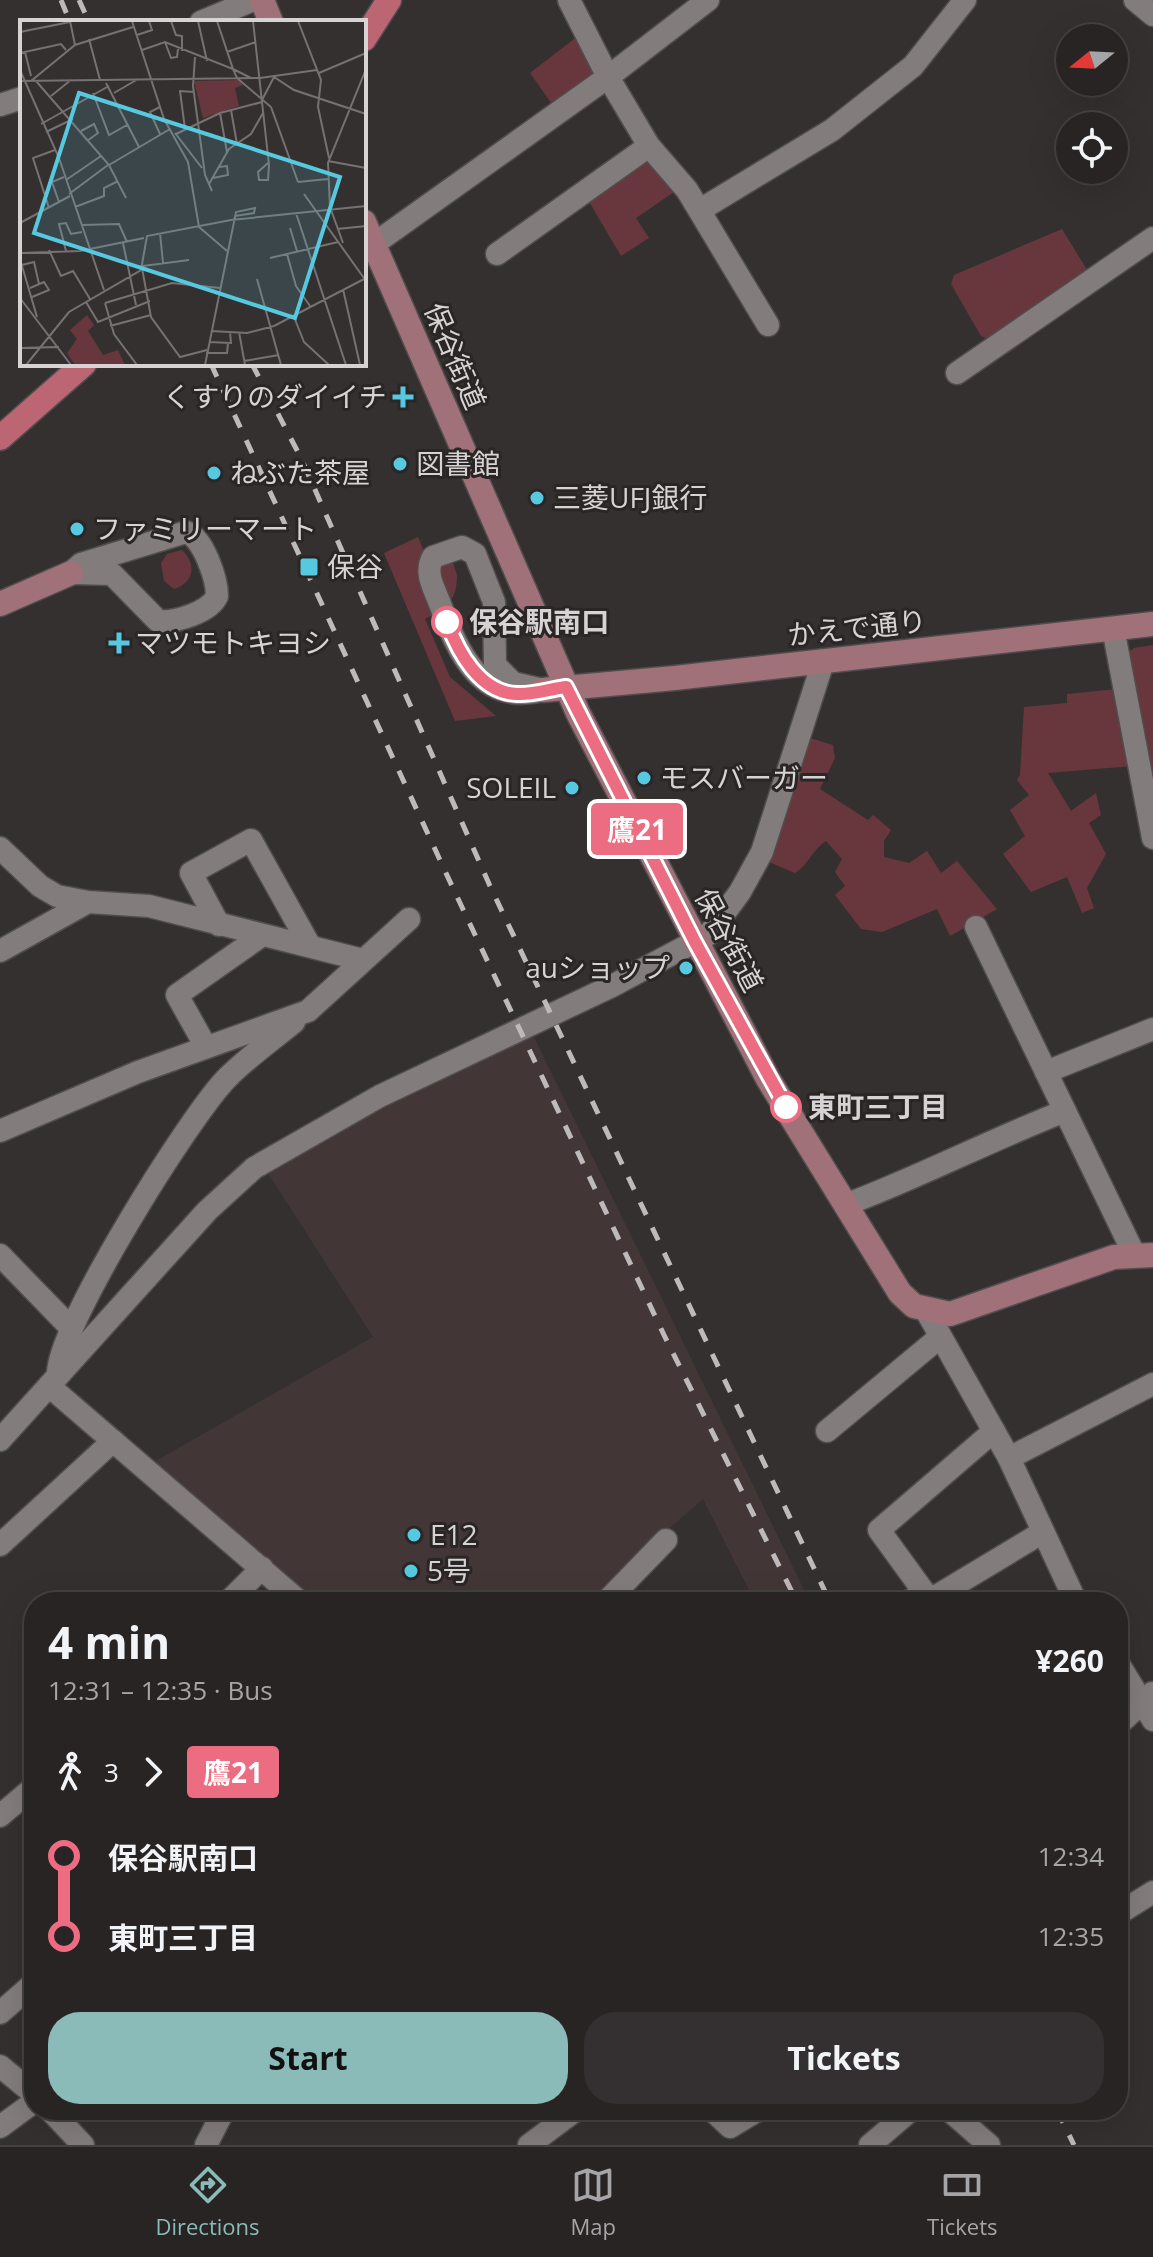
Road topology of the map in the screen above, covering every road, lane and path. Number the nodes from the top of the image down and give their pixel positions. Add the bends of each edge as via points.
1 (253, 0) edge
2 (262, 0) edge
3 (389, 0) edge
4 (569, 0) edge
5 (708, 0) edge
6 (965, 0) edge
7 (206, 20) edge
8 (270, 20) edge
9 (366, 36) edge
10 (608, 77) junction
11 (20, 99) edge
12 (0, 105) edge
13 (649, 146) junction
14 (700, 210) junction
15 (369, 233) edge
16 (1153, 238) edge
17 (497, 254) dead end
18 (768, 325) dead end
19 (82, 366) edge
20 (957, 373) dead end
21 (0, 438) edge
22 (71, 573) junction
23 (0, 604) edge
24 (496, 622) junction
25 (1153, 624) edge
26 (1113, 628) junction
27 (454, 642) junction
28 (823, 662) junction
29 (555, 688) junction
30 (1153, 838) edge
31 (0, 848) edge
32 (88, 902) junction
33 (409, 919) dead end
34 (219, 925) junction
35 (976, 927) dead end
36 (261, 936) junction
37 (695, 942) junction
38 (310, 946) junction
39 (0, 951) edge
40 (363, 960) junction
41 (308, 1011) junction
42 (1153, 1029) edge
43 (206, 1047) junction
44 (1046, 1072) junction
45 (1065, 1111) junction
46 (0, 1131) edge
47 (845, 1205) junction
48 (1144, 1255) edge
49 (5, 1270) edge
50 (927, 1312) junction
51 (71, 1328) junction
52 (940, 1337) junction
53 (54, 1382) junction
54 (1153, 1384) edge
55 (827, 1431) dead end
56 (994, 1431) junction
57 (0, 1440) edge
58 (113, 1441) junction
59 (1009, 1458) junction
60 (1043, 1532) junction
61 (666, 1540) dead end
62 (0, 1545) edge
63 (262, 1568) junction
64 (238, 1592) edge
65 (289, 1592) edge
66 (616, 1592) edge
67 (919, 1592) edge
68 (936, 1592) edge
69 (1071, 1592) edge
70 (1128, 1676) edge
71 (1150, 1704) edge
72 (1128, 1718) edge
73 (24, 1796) edge
74 (0, 1816) edge
75 (1153, 1892) edge
76 (1128, 1908) edge
77 (24, 1992) edge
78 (0, 2013) edge
79 (0, 2066) edge
80 (24, 2086) edge
81 (24, 2109) edge
82 (59, 2120) edge
83 (221, 2120) edge
84 (563, 2120) edge
85 (723, 2120) edge
86 (742, 2120) edge
87 (899, 2120) edge
88 (960, 2120) edge
89 (0, 2127) edge
90 (215, 2140) edge
91 (83, 2145) edge
92 (529, 2145) edge
93 (870, 2145) edge
94 (989, 2145) edge

1 - 7 street
2 - 8 main road
3 - 9 main road
4 - 10 street
5 - 10 street
6 - 14 street via 913,66 832,130
10 - 13 street
10 - 15 street
11 - 12 street
13 - 14 street
13 - 17 street
14 - 18 street
15 - 29 main road, 保谷街道
16 - 20 street
19 - 21 main road
22 - 22 street via 81,564 140,544 192,532 217,596 208,606 158,621 112,574
22 - 23 main road
24 - 27 street via 473,643
24 - 27 street via 475,554 462,547 433,557 428,574
24 - 29 street via 495,665 513,683
25 - 26 main road, かえで通り
26 - 28 main road, かえで通り
26 - 30 street
27 - 29 street via 468,665 498,690 525,694
28 - 29 main road, かえで通り
28 - 37 street via 762,852 713,930
29 - 37 main road, 保谷街道
31 - 32 street via 40,886 57,896
32 - 34 street via 149,906
32 - 39 street
33 - 40 street
34 - 36 street
34 - 38 street via 191,873 251,840
35 - 44 street
36 - 38 street
36 - 43 street via 177,995
37 - 47 main road, 保谷街道 via 768,1079
37 - 53 street via 380,1096 268,1158 229,1188
38 - 40 street
40 - 41 street
41 - 43 street
41 - 51 street via 227,1078 118,1237
42 - 44 street
43 - 46 street
44 - 45 street
45 - 47 street via 983,1143 922,1177
45 - 48 street
47 - 50 main road, 保谷街道 via 900,1293
48 - 50 main road via 1114,1257 971,1309
49 - 51 street
50 - 52 street
51 - 53 street
52 - 55 street
52 - 56 street
53 - 57 street
53 - 58 street
54 - 59 street
56 - 59 street
56 - 67 street via 879,1530
58 - 62 street
58 - 63 street
59 - 60 street
60 - 68 street
60 - 69 street
61 - 66 street
63 - 64 street
63 - 65 street
70 - 71 street
71 - 72 street
73 - 74 street
75 - 76 street
77 - 78 street
79 - 80 street
81 - 89 street
82 - 91 street
83 - 90 street
84 - 92 street
85 - 86 street via 730,2127
87 - 93 street
88 - 94 street

